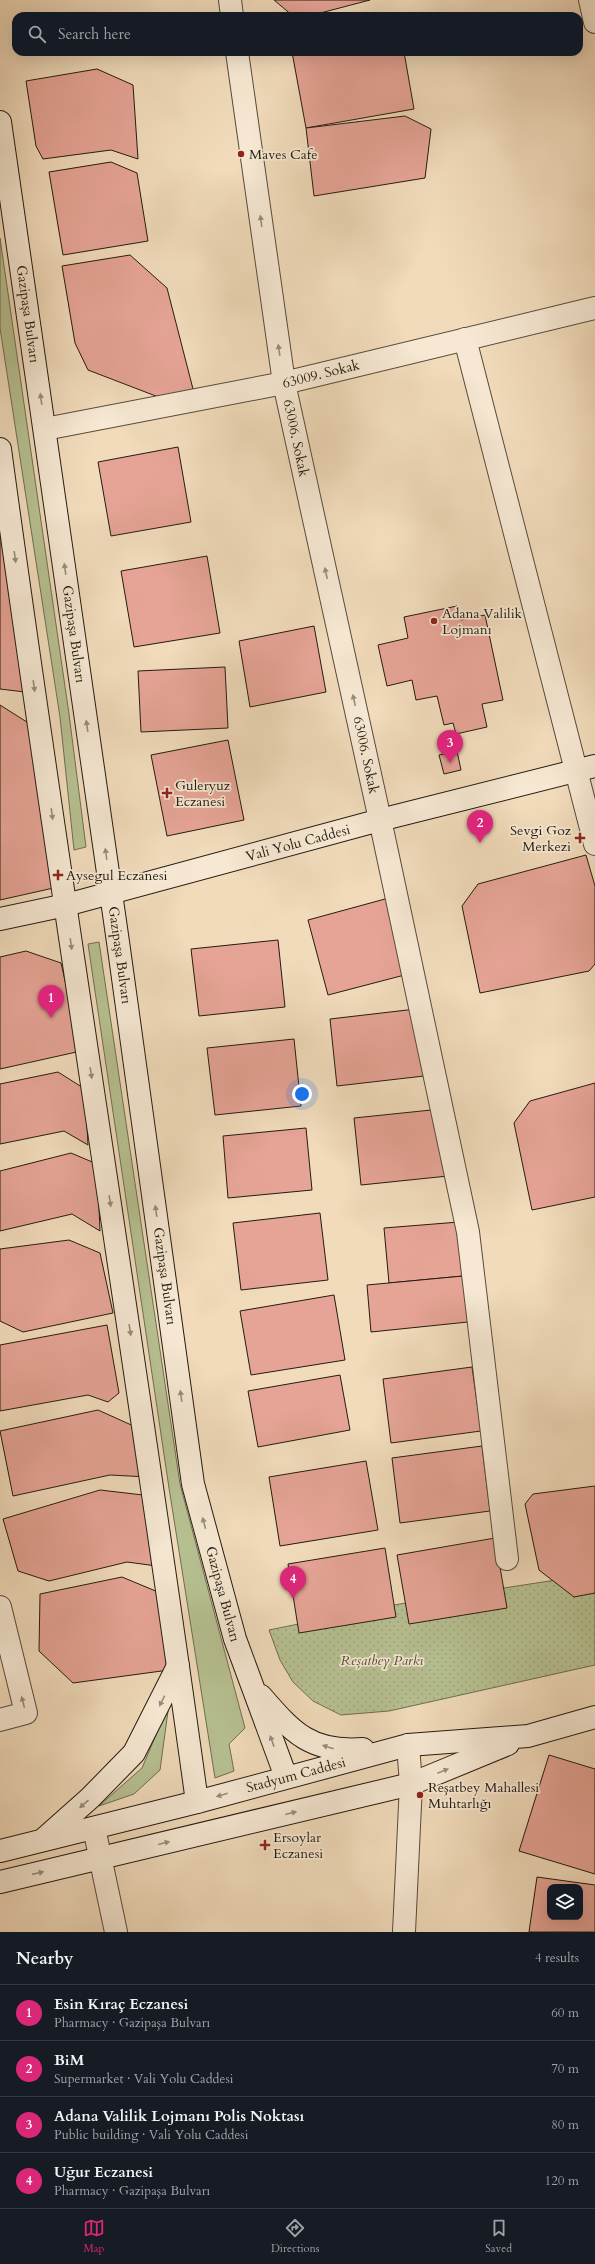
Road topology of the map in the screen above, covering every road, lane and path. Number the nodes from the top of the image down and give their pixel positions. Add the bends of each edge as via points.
1 (230, 0) edge
2 (590, 0) edge
3 (232, 12) edge
4 (595, 22) edge
5 (238, 56) edge
6 (0, 122) edge
7 (595, 308) edge
8 (465, 339) junction
9 (284, 383) junction
10 (45, 428) junction
11 (0, 453) edge
12 (586, 768) edge
13 (380, 820) junction
14 (595, 844) edge
15 (111, 893) junction
16 (66, 906) junction
17 (0, 919) edge
18 (506, 1559) dead end
19 (0, 1607) edge
20 (178, 1666) junction
21 (252, 1687) junction
22 (595, 1717) edge
23 (0, 1720) edge
24 (528, 1736) junction
25 (408, 1745) junction
26 (286, 1777) junction
27 (411, 1784) junction
28 (197, 1802) junction
29 (94, 1828) junction
30 (42, 1841) junction
31 (0, 1851) edge
32 (99, 1859) junction
33 (0, 1882) edge
34 (116, 1932) edge
35 (404, 1932) edge

1 - 3 main road
2 - 4 main road
9 -> 5 main road, 63006. Sokak
10 -> 6 main road, Gazipaşa Bulvarı
7 - 8 main road, 63009. Sokak
8 - 9 main road, 63009. Sokak
8 - 12 main road
9 - 10 main road, 63009. Sokak
13 -> 9 main road, 63006. Sokak
15 -> 10 main road, Gazipaşa Bulvarı
11 -> 16 main road
12 - 13 main road, Vali Yolu Caddesi
12 - 14 main road
13 - 15 main road, Vali Yolu Caddesi
13 - 18 main road, 63006. Sokak via 468,1232
15 - 16 main road, Vali Yolu Caddesi
21 -> 15 main road, Gazipaşa Bulvarı via 235,1639 193,1484
16 - 17 main road, Vali Yolu Caddesi
16 -> 20 main road via 154,1489
23 -> 19 main road via 26,1713
20 - 28 main road
20 -> 30 main road via 134,1753 90,1798
25 -> 21 main road via 340,1750 307,1740 282,1720
26 -> 21 main road, Gazipaşa Bulvarı
22 - 24 main road, Stadyum Caddesi
24 - 25 main road, Stadyum Caddesi
27 -> 24 main road
25 - 26 main road, Stadyum Caddesi
25 - 27 main road
26 -> 28 main road, Stadyum Caddesi
32 -> 27 main road
27 - 35 main road
28 - 29 main road, Stadyum Caddesi
29 - 30 main road, Stadyum Caddesi
29 - 32 main road
30 - 31 main road, Stadyum Caddesi
33 -> 32 main road
32 - 34 main road

